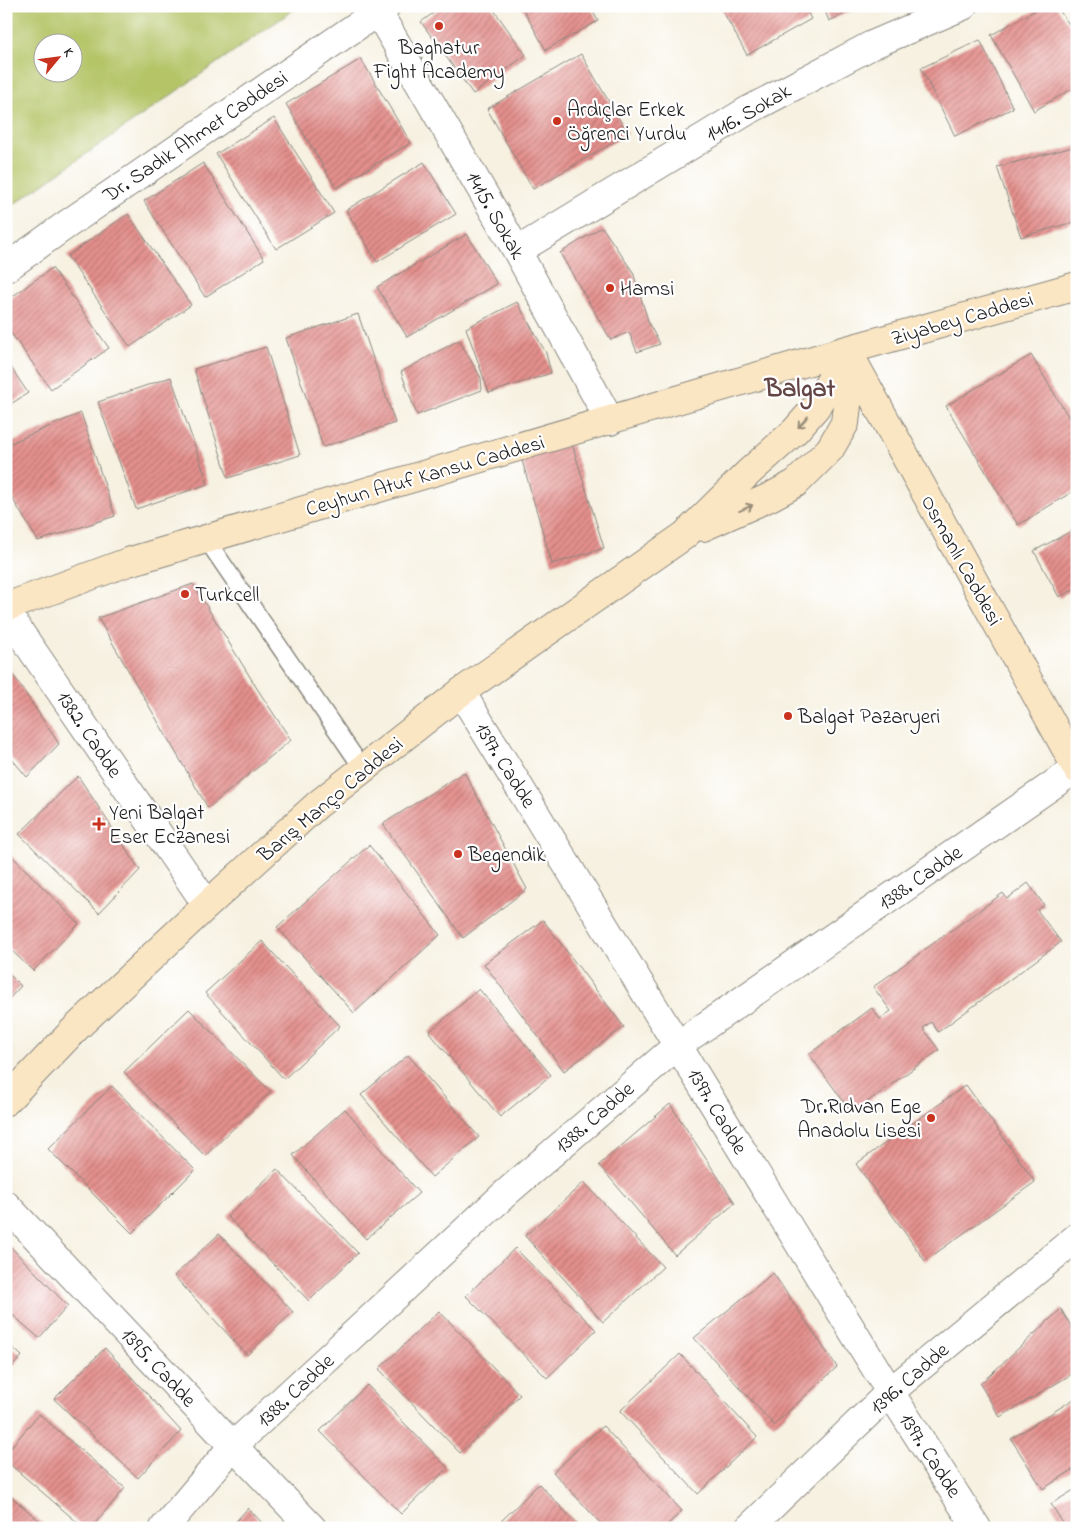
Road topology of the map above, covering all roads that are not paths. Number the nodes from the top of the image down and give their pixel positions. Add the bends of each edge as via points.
1 (963, 6) edge
2 (382, 9) edge
3 (517, 251) junction
4 (6, 268) edge
5 (1077, 286) edge
6 (847, 350) junction
7 (610, 420) junction
8 (685, 535) junction
9 (206, 539) junction
10 (6, 607) edge
11 (6, 612) edge
12 (461, 692) junction
13 (1076, 768) edge
14 (363, 769) junction
15 (207, 905) junction
16 (678, 1045) junction
17 (6, 1101) edge
18 (6, 1205) edge
19 (1077, 1237) edge
20 (890, 1392) junction
21 (233, 1446) junction
22 (164, 1528) edge
23 (312, 1528) edge
24 (749, 1528) edge
25 (977, 1528) edge

1 - 3 street, 1416. Sokak via 872,45 748,111
2 - 3 street, 1415. Sokak
2 - 4 street, Dr. Sadık Ahmet Caddesi
3 - 7 street, 1415. Sokak
5 - 6 street, Ziyabey Caddesi
6 - 7 street, Ceyhun Atuf Kansu Caddesi
6 -> 8 street, Barış Manço Caddesi via 816,407 795,432
8 -> 6 street, Barış Manço Caddesi via 796,483 830,449 845,422
6 - 13 street, Osmanlı Caddesi
7 - 9 street, Ceyhun Atuf Kansu Caddesi
8 - 12 street, Barış Manço Caddesi
9 - 10 street, Ceyhun Atuf Kansu Caddesi via 128,562
9 - 14 lane
11 - 15 street, 1382. Cadde
12 - 14 street, Barış Manço Caddesi
12 - 16 street, 1397. Cadde
13 - 16 street, 1388. Cadde
14 - 15 street, Barış Manço Caddesi via 317,805
15 - 17 street, Barış Manço Caddesi via 76,1028
16 - 20 street, 1397. Cadde
16 - 21 street, 1388. Cadde via 508,1192
18 - 21 street, 1395. Cadde
19 - 20 street, 1396. Cadde
20 - 24 street, 1396. Cadde
20 - 25 street, 1397. Cadde
21 - 22 street, 1388. Cadde
21 - 23 street, 1395. Cadde

